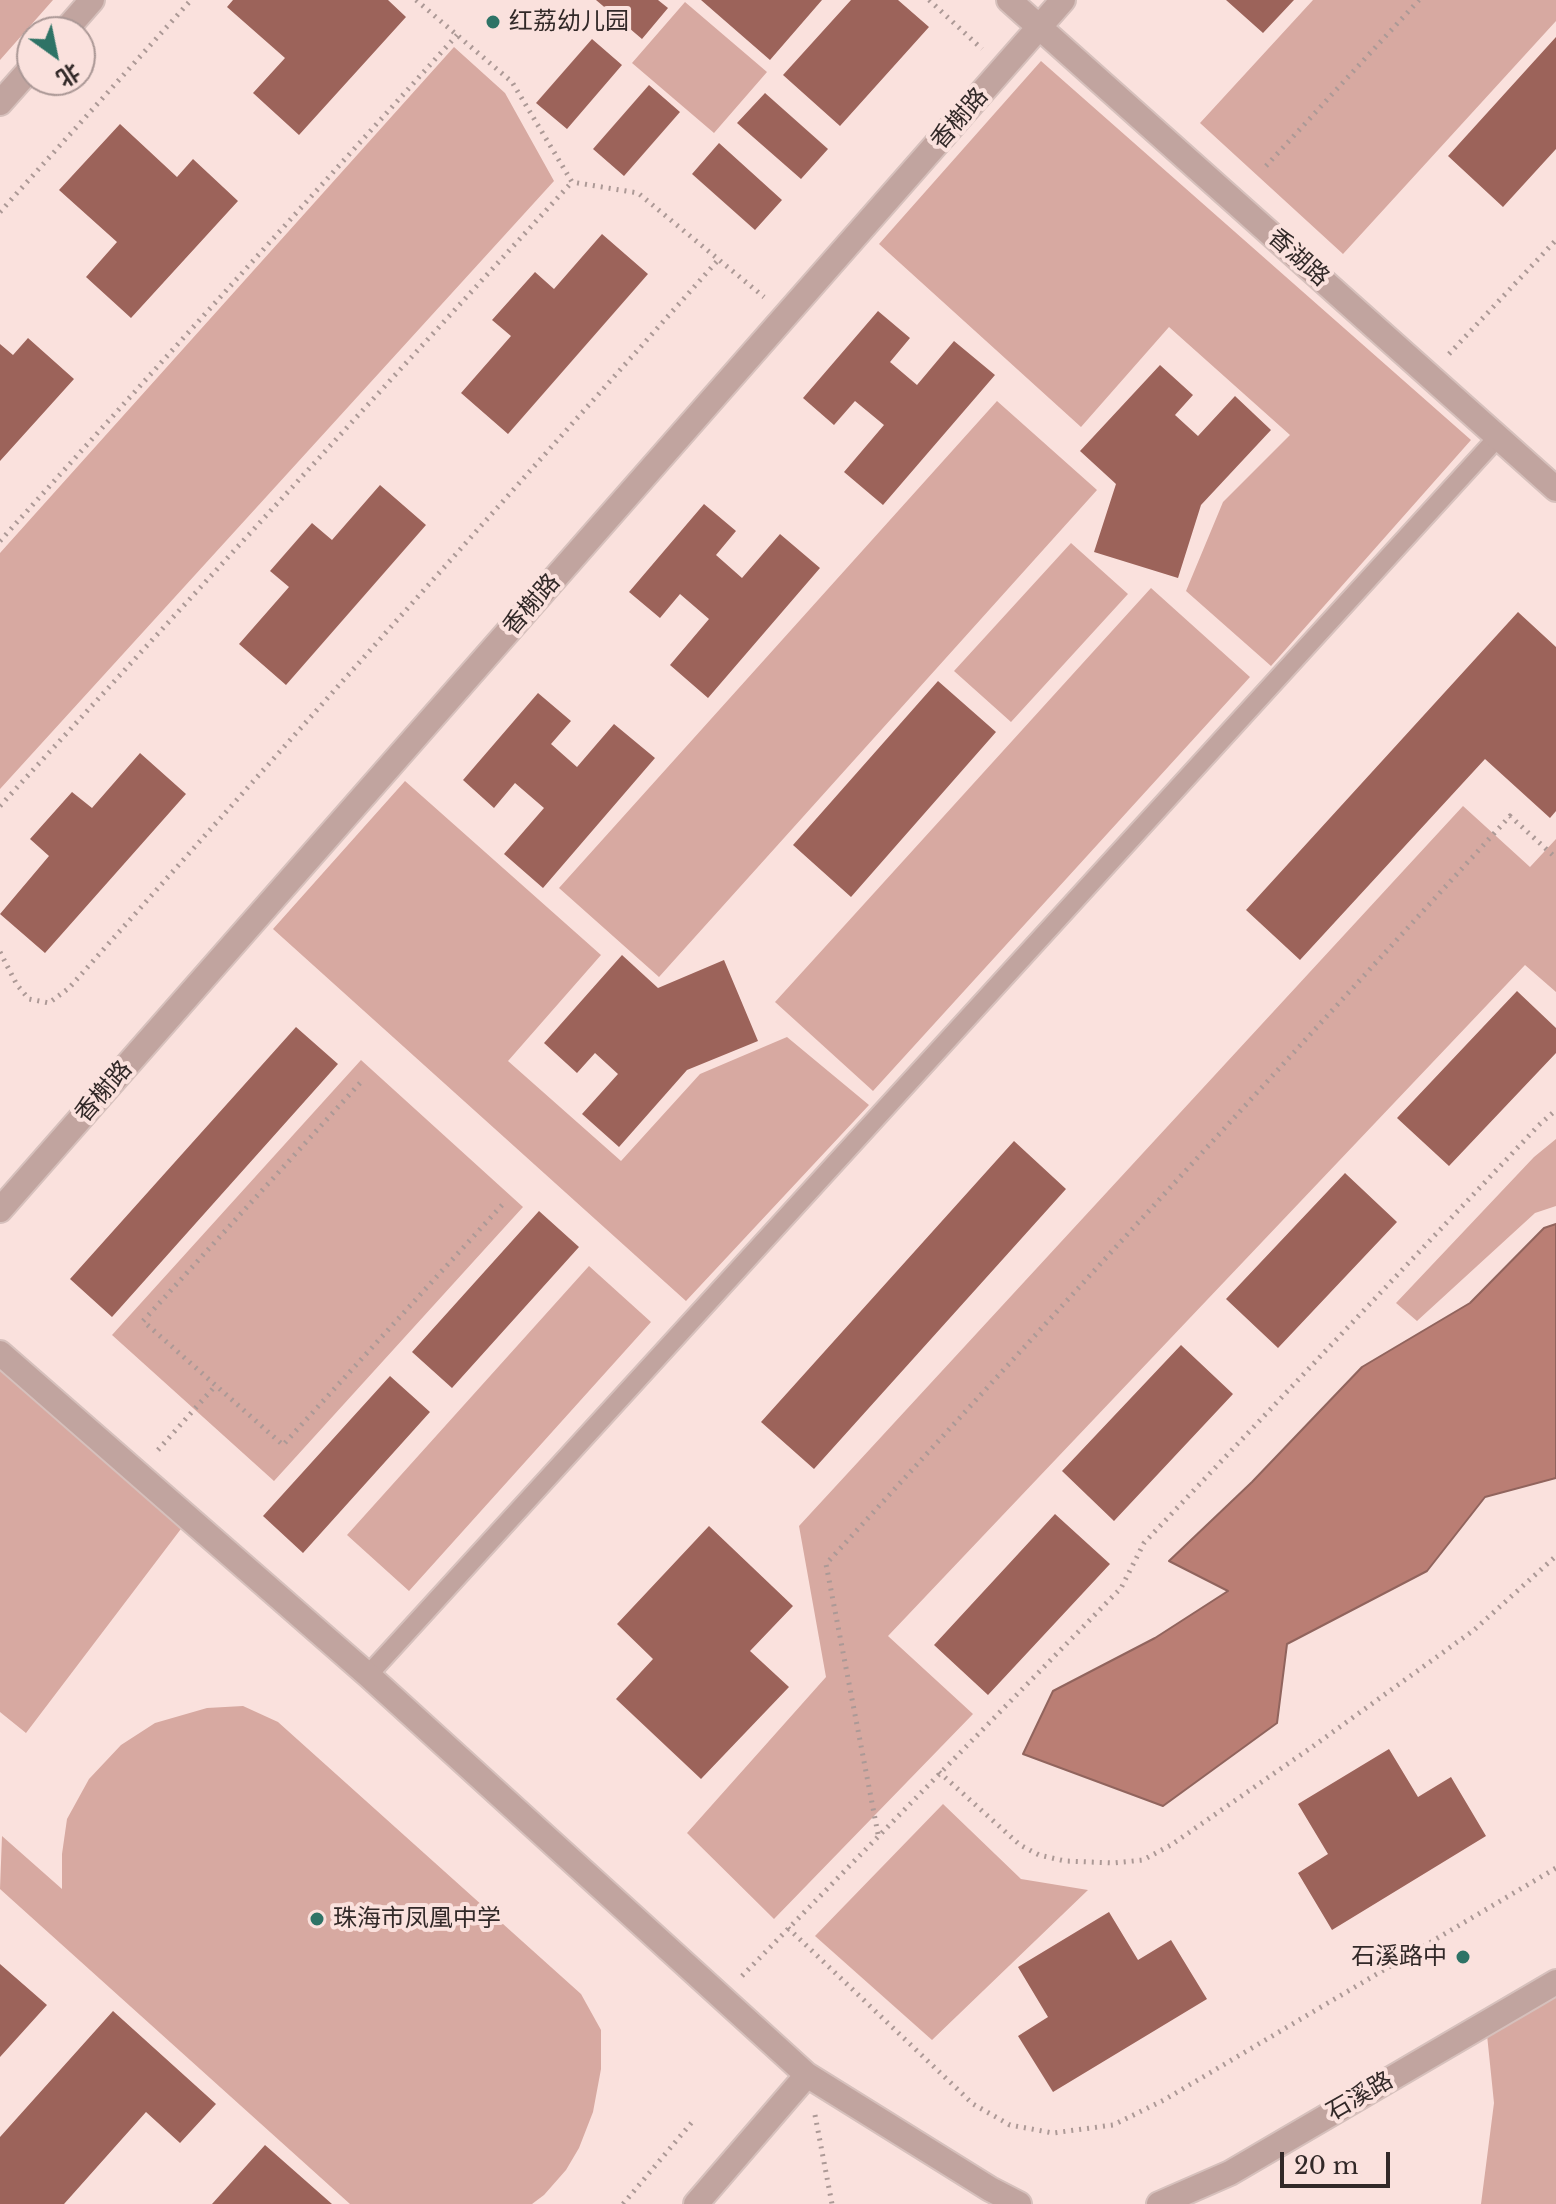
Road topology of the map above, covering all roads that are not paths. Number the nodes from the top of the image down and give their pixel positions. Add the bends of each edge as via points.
1 (92, 0) edge
2 (1009, 0) edge
3 (1063, 0) edge
4 (78, 16) edge
5 (1040, 27) junction
6 (16, 85) edge
7 (0, 103) edge
8 (1498, 437) junction
9 (1556, 489) edge
10 (0, 1210) edge
11 (0, 1353) edge
12 (368, 1675) junction
13 (1556, 1982) edge
14 (807, 2075) junction
15 (696, 2204) edge
16 (1019, 2204) edge
17 (1159, 2204) edge

1 - 4 street
2 - 5 street, 香湖路
3 - 5 street, 香榭路
5 - 8 street, 香湖路
5 - 10 street, 香榭路
6 - 7 street
8 - 9 street, 香湖路
8 - 12 lane
11 - 12 street
12 - 14 street
13 - 17 street, 石溪路 via 1230,2173
14 - 15 street
14 - 16 street

